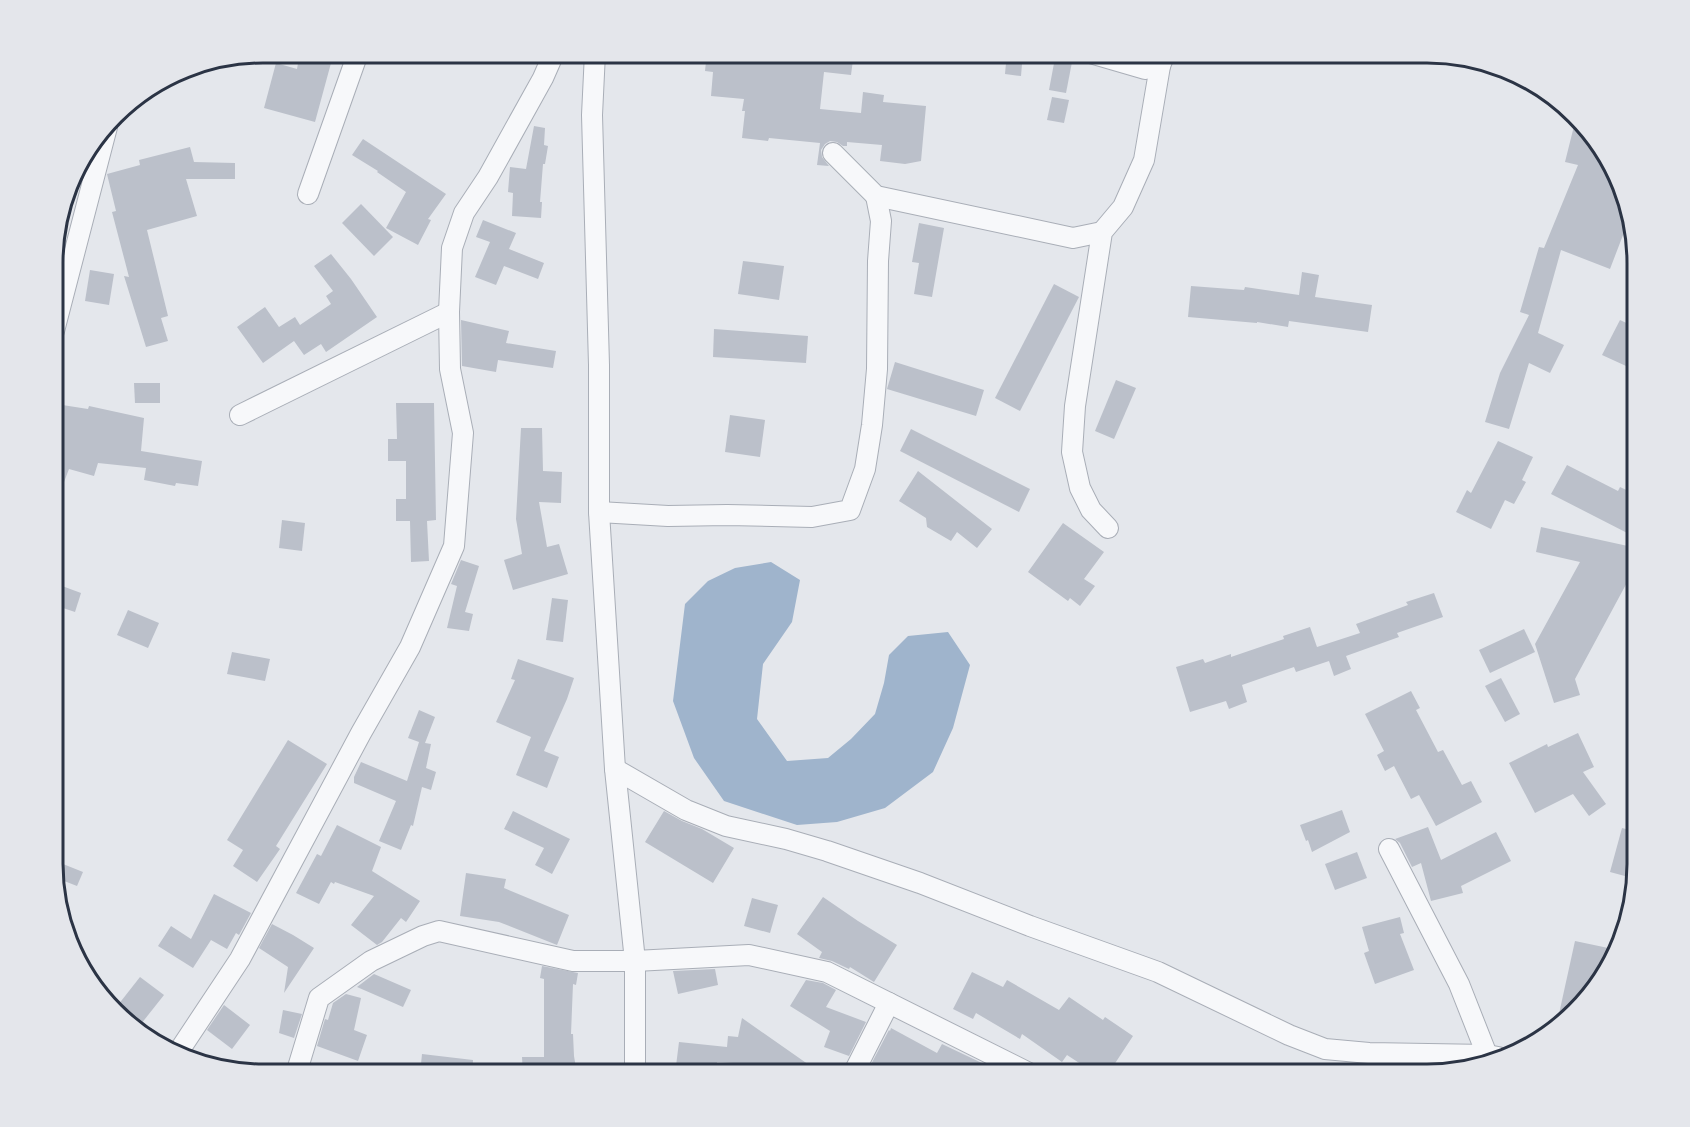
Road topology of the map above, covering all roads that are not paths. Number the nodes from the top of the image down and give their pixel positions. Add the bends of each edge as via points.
1 (354, 63) edge
2 (549, 63) edge
3 (594, 63) edge
4 (1126, 63) edge
5 (1155, 63) edge
6 (1161, 63) edge
7 (103, 143) edge
8 (833, 153) dead end
9 (308, 194) dead end
10 (876, 196) junction
11 (1102, 232) junction
12 (63, 297) edge
13 (448, 312) junction
14 (240, 415) dead end
15 (599, 512) junction
16 (1108, 528) dead end
17 (615, 769) junction
18 (1389, 849) dead end
19 (635, 961) junction
20 (889, 1003) junction
21 (182, 1046) edge
22 (1491, 1053) edge
23 (1483, 1056) edge
24 (299, 1064) edge
25 (635, 1064) edge
26 (858, 1064) edge
27 (1011, 1064) edge

1 - 9 street
2 - 13 street via 489,177 464,213 452,248
3 - 15 street
4 - 5 street via 1145,69
6 - 11 street via 1144,159 1123,207
7 - 12 street
8 - 10 street
10 - 11 street via 1073,238
10 - 15 street via 881,221 877,369 865,469 850,510 812,517
11 - 16 street via 1075,406 1072,452 1080,488 1091,510
13 - 14 street
13 - 21 street via 450,369 463,433 454,546 410,647 240,959
15 - 17 street
17 - 19 street
17 - 23 street via 686,810 726,826 786,839 920,883 1158,972 1325,1049
18 - 22 street
19 - 20 street via 749,955 826,972
19 - 24 street via 573,961 439,931 371,961 319,998
19 - 25 street
20 - 26 street
20 - 27 street

